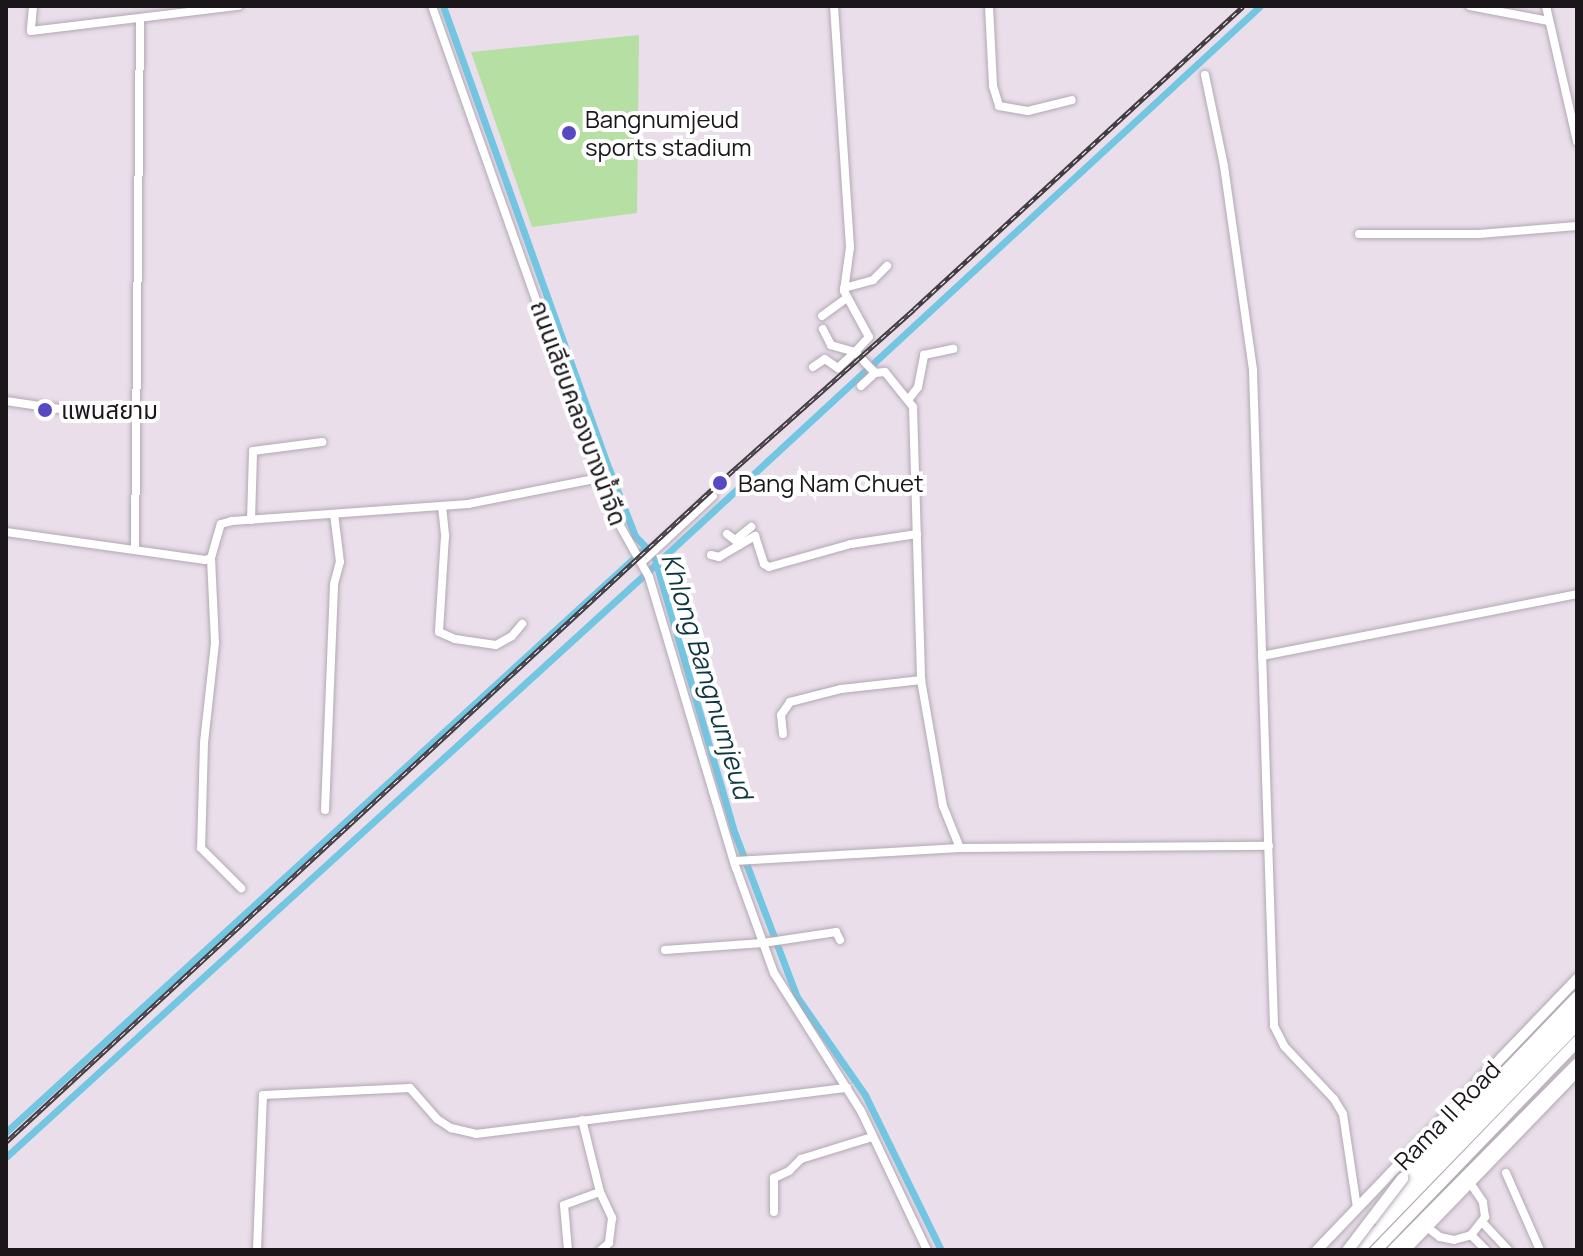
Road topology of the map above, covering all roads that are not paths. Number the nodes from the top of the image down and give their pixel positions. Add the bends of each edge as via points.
1 (33, 6) edge
2 (238, 6) edge
3 (432, 6) edge
4 (834, 6) edge
5 (989, 6) edge
6 (1470, 6) edge
7 (1546, 6) edge
8 (140, 20) junction
9 (1549, 21) junction
10 (1205, 75) dead end
11 (1072, 100) dead end
12 (1577, 141) edge
13 (1577, 226) edge
14 (1359, 234) dead end
15 (887, 266) dead end
16 (844, 288) junction
17 (847, 298) junction
18 (822, 316) dead end
19 (823, 329) dead end
20 (953, 349) dead end
21 (855, 352) junction
22 (813, 367) dead end
23 (873, 371) junction
24 (861, 386) dead end
25 (908, 400) junction
26 (6, 401) edge
27 (136, 411) junction
28 (322, 442) dead end
29 (599, 478) junction
30 (713, 496) dead end
31 (442, 506) junction
32 (251, 514) junction
33 (334, 514) junction
34 (750, 528) junction
35 (6, 532) edge
36 (727, 534) dead end
37 (917, 534) junction
38 (135, 544) junction
39 (711, 555) dead end
40 (211, 558) junction
41 (644, 560) dead end
42 (1577, 594) edge
43 (522, 624) dead end
44 (1262, 656) junction
45 (921, 680) junction
46 (783, 734) dead end
47 (325, 810) dead end
48 (1269, 846) junction
49 (960, 848) junction
50 (736, 861) junction
51 (241, 888) dead end
52 (840, 940) dead end
53 (766, 942) junction
54 (665, 950) dead end
55 (1577, 979) edge
56 (1577, 996) edge
57 (1577, 1010) edge
58 (1577, 1024) edge
59 (1577, 1043) edge
60 (1577, 1063) edge
61 (1577, 1072) edge
62 (847, 1088) junction
63 (582, 1120) junction
64 (872, 1137) junction
65 (1506, 1173) dead end
66 (1470, 1183) junction
67 (600, 1192) junction
68 (1357, 1208) junction
69 (774, 1212) dead end
70 (1483, 1223) junction
71 (1427, 1227) junction
72 (1471, 1235) junction
73 (257, 1250) edge
74 (568, 1250) edge
75 (601, 1250) edge
76 (927, 1250) edge
77 (1317, 1250) edge
78 (1346, 1250) edge
79 (1358, 1250) edge
80 (1377, 1250) edge
81 (1392, 1250) edge
82 (1405, 1250) edge
83 (1486, 1250) edge
84 (1508, 1250) edge
85 (1540, 1250) edge

1 - 8 street via 31,31
2 - 8 street
3 - 29 street, ถนนเลียบคลองบางน้ำจืด
4 - 16 street via 850,247
5 - 11 street via 999,106 1028,111
6 - 9 street
7 - 9 street
8 - 27 street
9 - 12 street
10 - 44 street via 1224,166 1253,371
13 - 14 street via 1479,234
15 - 16 street via 873,280
16 - 17 street
17 - 18 street
17 - 21 street via 869,337
19 - 21 street via 831,345
20 - 25 street via 924,355 918,387
21 - 22 street via 838,368 825,359
21 - 23 street
23 - 24 street
23 - 25 street via 888,374
25 - 37 street via 914,418
26 - 27 street via 73,411
27 - 38 street
28 - 32 street via 253,451
29 - 31 street
29 - 50 street, ถนนเลียบคลองบางน้ำจืด via 613,515 649,577
30 - 41 street
31 - 33 street
31 - 43 street via 439,632 496,645
32 - 33 street
32 - 40 street via 221,524
33 - 47 street via 340,562 334,584
34 - 36 street via 735,540
34 - 37 street via 769,567 851,544
34 - 39 street via 719,557
35 - 38 street
37 - 45 street
38 - 40 street via 196,560
40 - 51 street via 215,643 204,743 201,848
42 - 44 street
44 - 48 street
45 - 46 street via 841,689 790,702 781,715
45 - 49 street via 943,806
48 - 49 street
48 - 68 street via 1274,1026 1284,1046 1343,1114
49 - 50 street
50 - 53 street, ถนนเลียบคลองบางน้ำจืด
52 - 53 street via 836,932
53 - 54 street
53 - 62 street, ถนนเลียบคลองบางน้ำจืด via 785,995
55 - 68 main road, Rama II Road
56 - 78 highway, bridge via 1402,1178
57 - 78 highway, Rama II Road
58 - 79 highway
59 - 80 highway, Rama II Road
60 - 81 highway
61 - 66 main road
62 - 63 street
62 - 64 street, ถนนเลียบคลองบางน้ำจืด
63 - 67 street
63 - 73 street via 463,1133 437,1119 410,1088 263,1095
64 - 69 street via 801,1159 774,1178
64 - 76 street, ถนนเลียบคลองบางน้ำจืด
65 - 85 street
66 - 70 street via 1483,1202
66 - 71 main road
67 - 74 street via 564,1205
67 - 75 street via 612,1218 609,1243
68 - 77 main road, Rama II Road
70 - 72 street
70 - 84 street
71 - 72 street via 1454,1240
71 - 82 main road
72 - 83 street

